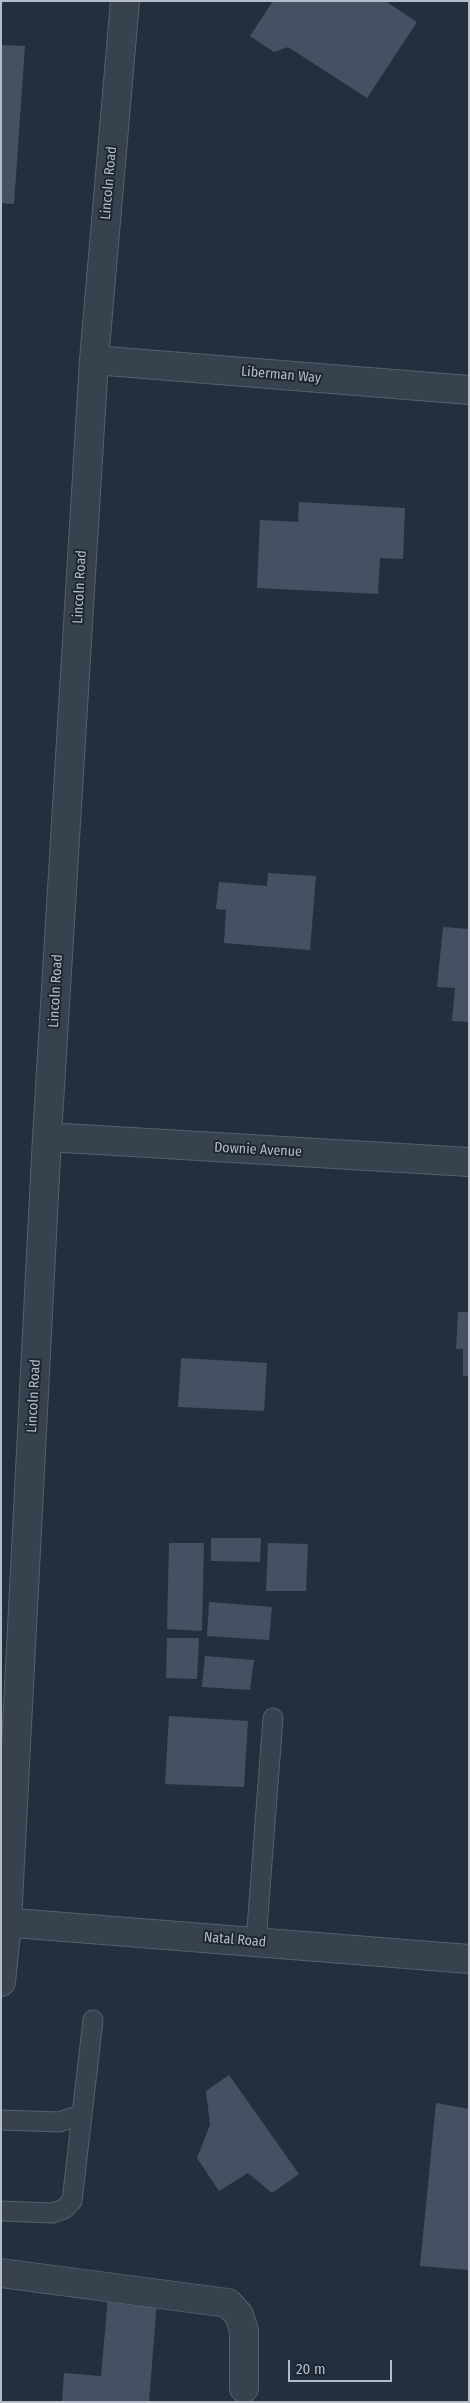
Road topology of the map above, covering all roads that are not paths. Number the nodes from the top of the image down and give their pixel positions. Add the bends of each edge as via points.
1 (124, 1) edge
2 (94, 360) junction
3 (469, 390) edge
4 (47, 1137) junction
5 (469, 1162) edge
6 (273, 1718) dead end
7 (4, 1922) edge
8 (256, 1942) junction
9 (469, 1959) edge
10 (1, 1982) edge
11 (93, 2020) dead end
12 (80, 2115) junction
13 (1, 2120) edge
14 (1, 2211) edge
15 (1, 2273) edge
16 (244, 2388) dead end

1 - 2 street, Lincoln Road
2 - 3 street, Liberman Way
2 - 4 street, Lincoln Road
4 - 5 street, Downie Avenue
4 - 7 street, Lincoln Road
6 - 8 lane
7 - 8 street, Natal Road
7 - 10 street, Lincoln Road
8 - 9 street, Natal Road
11 - 12 lane
12 - 13 lane via 59,2122
12 - 14 lane via 72,2201 64,2209 52,2213
15 - 16 street via 228,2303 238,2315 244,2331

